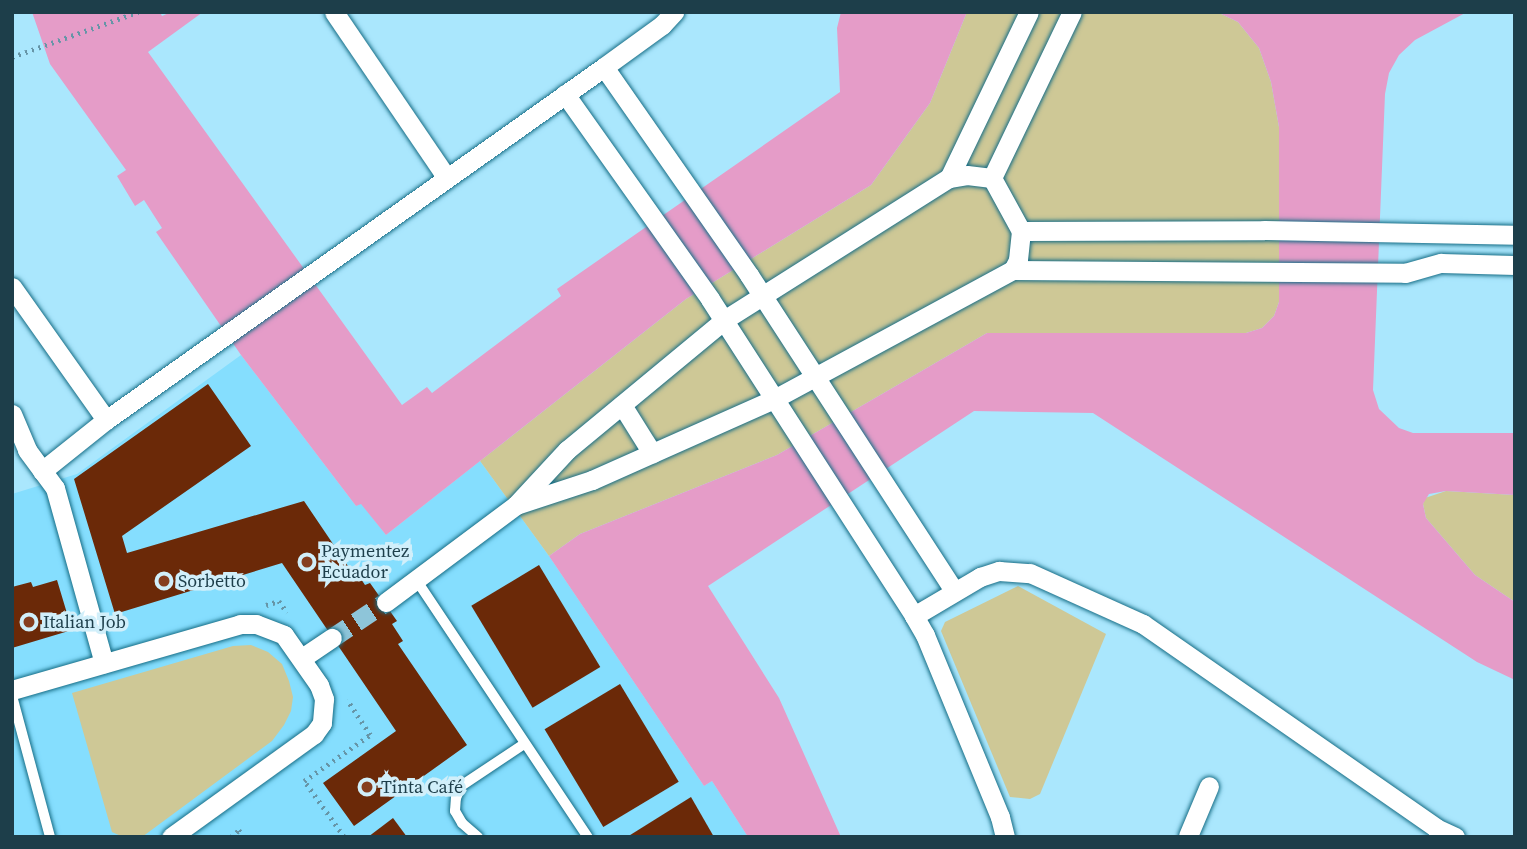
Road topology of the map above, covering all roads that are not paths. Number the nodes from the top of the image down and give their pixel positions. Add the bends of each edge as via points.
1 (334, 12) edge
2 (674, 12) edge
3 (1029, 12) edge
4 (1072, 12) edge
5 (604, 67) junction
6 (565, 94) junction
7 (446, 177) junction
8 (949, 178) junction
9 (992, 178) junction
10 (1021, 231) junction
11 (1515, 234) edge
12 (1515, 265) edge
13 (1013, 270) junction
14 (12, 287) edge
15 (763, 297) junction
16 (724, 320) junction
17 (814, 375) junction
18 (774, 399) junction
19 (621, 405) junction
20 (12, 414) edge
21 (106, 420) junction
22 (652, 453) junction
23 (42, 471) junction
24 (516, 505) junction
25 (417, 581) junction
26 (954, 591) junction
27 (387, 601) tunnel mouth
28 (914, 616) junction
29 (332, 638) tunnel mouth
30 (302, 658) junction
31 (104, 663) junction
32 (12, 690) edge
33 (12, 696) edge
34 (524, 744) junction
35 (1209, 786) dead end
36 (1188, 836) edge
37 (50, 837) edge
38 (172, 837) edge
39 (478, 837) edge
40 (588, 837) edge
41 (1005, 837) edge
42 (1455, 837) edge

1 - 7 street
2 - 5 street
3 - 8 street
4 - 9 street
5 - 6 street
5 - 15 street
6 - 7 street
6 - 16 street
7 - 21 street
8 - 9 street
8 - 15 street
9 - 10 street
10 - 11 street
10 - 13 street
12 - 13 street via 1441,263 1405,273
13 - 17 street
14 - 21 street
15 - 16 street
15 - 17 street
16 - 18 street
16 - 19 street
17 - 18 street
17 - 26 street
18 - 22 street
18 - 28 street
19 - 22 street
19 - 24 street via 567,450
20 - 23 street
21 - 23 street
22 - 24 street via 592,480
23 - 31 street via 55,488
24 - 25 street
25 - 27 street
25 - 34 lane
26 - 28 street
26 - 42 street via 980,577 1015,570 1143,624
28 - 41 street
29 - 30 street
30 - 31 street via 284,635 256,624 240,624
30 - 38 street via 324,699 322,723 314,734
31 - 32 street
33 - 37 lane
34 - 39 lane via 461,786 455,811
34 - 40 lane
35 - 36 street

